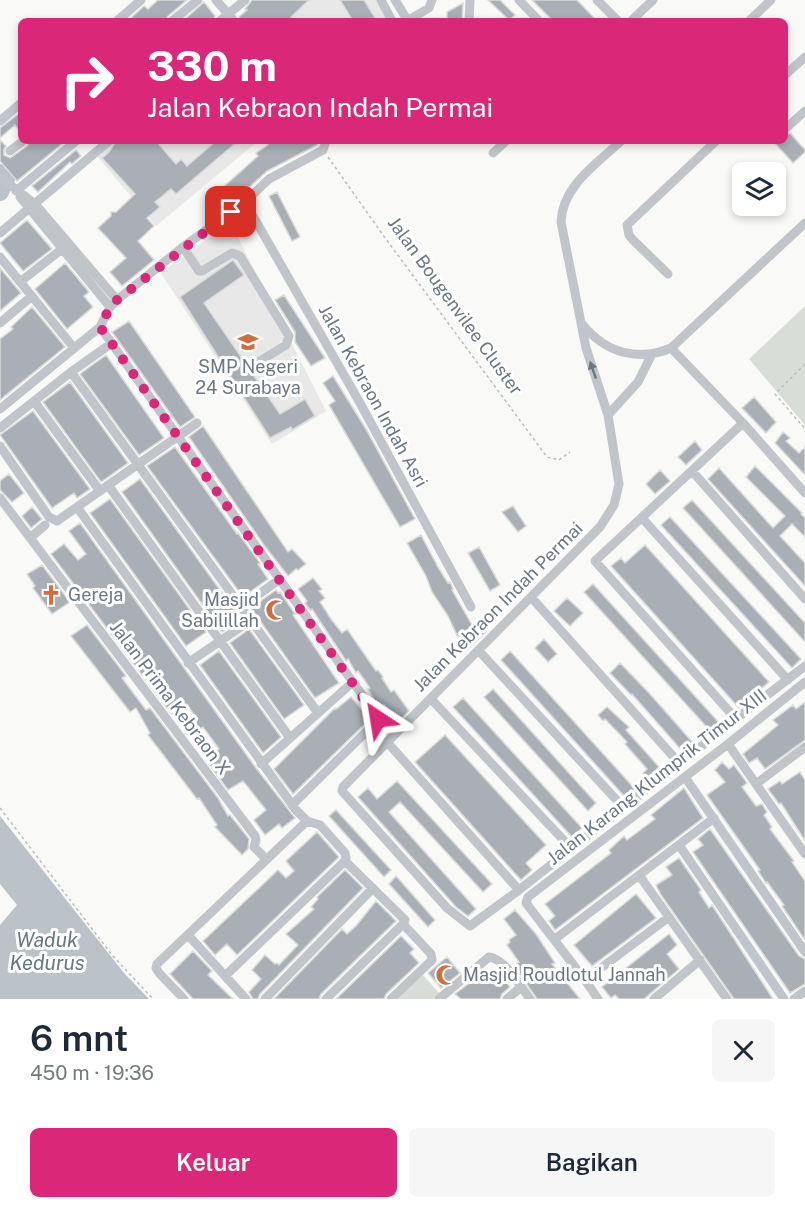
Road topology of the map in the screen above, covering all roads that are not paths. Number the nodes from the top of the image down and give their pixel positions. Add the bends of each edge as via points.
1 (141, 0) edge
2 (198, 0) edge
3 (216, 0) edge
4 (244, 0) edge
5 (381, 0) edge
6 (395, 0) edge
7 (432, 0) edge
8 (470, 0) edge
9 (519, 0) edge
10 (597, 0) edge
11 (653, 0) edge
12 (771, 0) edge
13 (120, 18) edge
14 (176, 18) edge
15 (231, 18) edge
16 (390, 18) edge
17 (406, 18) edge
18 (413, 18) edge
19 (471, 18) edge
20 (536, 18) edge
21 (615, 18) edge
22 (635, 18) edge
23 (752, 18) edge
24 (805, 57) edge
25 (788, 72) edge
26 (18, 106) edge
27 (805, 111) edge
28 (0, 122) edge
29 (788, 126) edge
30 (19, 144) edge
31 (72, 144) edge
32 (106, 144) edge
33 (503, 144) edge
34 (618, 144) edge
35 (713, 144) edge
36 (324, 146) edge
37 (10, 151) dead end
38 (494, 153) dead end
39 (1, 178) edge
40 (18, 189) junction
41 (245, 201) junction
42 (32, 207) junction
43 (805, 224) edge
44 (0, 233) edge
45 (183, 247) junction
46 (62, 249) junction
47 (0, 257) edge
48 (89, 274) junction
49 (668, 274) dead end
50 (20, 282) junction
51 (32, 296) junction
52 (113, 303) junction
53 (0, 323) edge
54 (582, 323) junction
55 (100, 327) junction
56 (112, 343) junction
57 (74, 348) junction
58 (671, 348) junction
59 (652, 354) junction
60 (252, 366) dead end
61 (71, 372) junction
62 (34, 401) junction
63 (0, 409) edge
64 (608, 415) junction
65 (197, 423) dead end
66 (743, 423) junction
67 (0, 428) edge
68 (178, 436) junction
69 (0, 446) edge
70 (138, 464) junction
71 (692, 471) junction
72 (104, 488) junction
73 (805, 493) edge
74 (0, 498) edge
75 (77, 507) junction
76 (642, 518) junction
77 (45, 525) dead end
78 (30, 538) junction
79 (280, 579) junction
80 (531, 597) junction
81 (805, 599) edge
82 (241, 607) junction
83 (471, 607) dead end
84 (251, 620) junction
85 (220, 641) junction
86 (479, 651) junction
87 (188, 663) junction
88 (805, 666) edge
89 (788, 680) junction
90 (353, 682) junction
91 (805, 682) edge
92 (431, 699) junction
93 (318, 713) junction
94 (290, 738) junction
95 (708, 741) dead end
96 (387, 742) junction
97 (728, 744) junction
98 (803, 752) edge
99 (679, 763) junction
100 (261, 764) junction
101 (685, 777) junction
102 (756, 784) junction
103 (622, 807) junction
104 (299, 813) junction
105 (714, 818) junction
106 (679, 844) junction
107 (571, 848) junction
108 (261, 854) junction
109 (805, 854) edge
110 (345, 861) junction
111 (639, 875) junction
112 (374, 888) junction
113 (519, 890) junction
114 (669, 917) junction
115 (403, 924) junction
116 (188, 936) junction
117 (555, 939) junction
118 (805, 952) edge
119 (700, 960) junction
120 (225, 976) junction
121 (585, 980) junction
122 (521, 987) junction
123 (805, 991) edge
124 (184, 999) edge
125 (246, 999) edge
126 (265, 999) edge
127 (326, 999) edge
128 (391, 999) edge
129 (439, 999) edge
130 (507, 999) edge
131 (530, 999) edge
132 (597, 999) edge
133 (654, 999) edge
134 (728, 999) edge
135 (784, 999) edge
136 (794, 999) edge

1 - 13 street
2 - 14 street
3 - 15 street
4 - 15 street
5 - 16 street
6 - 17 street
7 - 18 street via 429,8
8 - 19 street
9 - 20 street
10 - 21 street
11 - 22 street
12 - 23 street
24 - 25 street
26 - 28 street
27 - 29 street
30 - 37 street
31 - 40 street
32 - 42 street
33 - 38 street
34 - 54 street, Jalan Kebraon Indah Permai via 568,193 561,209 566,253
35 - 49 street via 627,225 629,235
36 - 41 street via 279,172
39 - 40 street
40 - 42 street
41 - 45 street
41 - 83 street, Jalan Kebraon Indah Asri
42 - 44 street
42 - 46 street
42 - 48 street
43 - 58 street
45 - 52 street
45 - 60 street via 199,271 232,253 240,256 290,336 286,345
46 - 48 street
46 - 50 street
47 - 50 street
48 - 52 street
50 - 51 street
51 - 53 street
51 - 57 street
52 - 55 street
54 - 59 street via 605,346 636,355
64 -> 54 street, Jalan Kebraon Indah Permai
55 - 56 street
55 - 57 street
56 - 61 street
56 - 68 street
57 - 63 street
58 - 59 street
58 - 66 street
59 - 64 street via 638,382
61 - 62 street
61 - 70 street
62 - 67 street
62 - 72 street
64 - 80 street, Jalan Kebraon Indah Permai via 617,480 614,505 600,527
65 - 68 street
66 - 71 street
66 - 73 street
68 - 70 street
68 - 79 street
69 - 75 street via 49,517 57,521
70 - 72 street
70 - 82 street
71 - 76 street
71 - 81 street
72 - 75 street
72 - 85 street
74 - 78 street, Jalan Prima Kebraon X
75 - 87 street
76 - 89 street
76 - 89 street via 596,562 736,719
77 - 78 street
78 - 108 street, Jalan Prima Kebraon X via 255,836 254,846
79 - 82 street
79 - 90 street
80 - 86 street, Jalan Kebraon Indah Permai
80 - 99 street
82 - 84 street
84 - 85 street
84 - 93 street
85 - 87 street
85 - 94 street
86 - 92 street, Jalan Kebraon Indah Permai
86 - 103 street
87 - 100 street
88 - 89 street
90 - 93 street
90 - 104 street via 377,716 376,722
91 - 97 street, Jalan Karang Klumprik Timur XIII
92 - 96 street, Jalan Kebraon Indah Permai
92 - 107 street
93 - 94 street
94 - 100 street
95 - 99 street, Jalan Kebraon Indah Permai
96 - 113 street
96 - 113 street, Jalan Kebraon Indah Permai via 343,787 343,793 466,924 473,926
97 - 101 street, Jalan Karang Klumprik Timur XIII
97 - 102 street
98 - 102 street
99 - 103 street, Jalan Kebraon Indah Permai
100 - 104 street
101 - 105 street
101 - 117 street, Jalan Karang Klumprik Timur XIII via 528,897 526,903
102 - 109 street
103 - 107 street, Jalan Kebraon Indah Permai
104 - 108 street
104 - 110 street via 320,825 345,853
105 - 106 street
105 - 118 street
106 - 111 street
106 - 135 street
107 - 113 street, Jalan Kebraon Indah Permai
108 - 116 street
110 - 112 street
110 - 120 street
111 - 114 street
111 - 117 street
112 - 115 street via 405,920
112 - 126 street
114 - 119 street
114 - 121 street
115 - 127 street
115 - 128 street via 432,960
116 - 120 street
116 - 124 street via 156,968
117 - 121 street
119 - 133 street
119 - 134 street
120 - 125 street
121 - 132 street
122 - 129 street via 496,958 489,957
122 - 130 street
122 - 131 street
123 - 136 street

